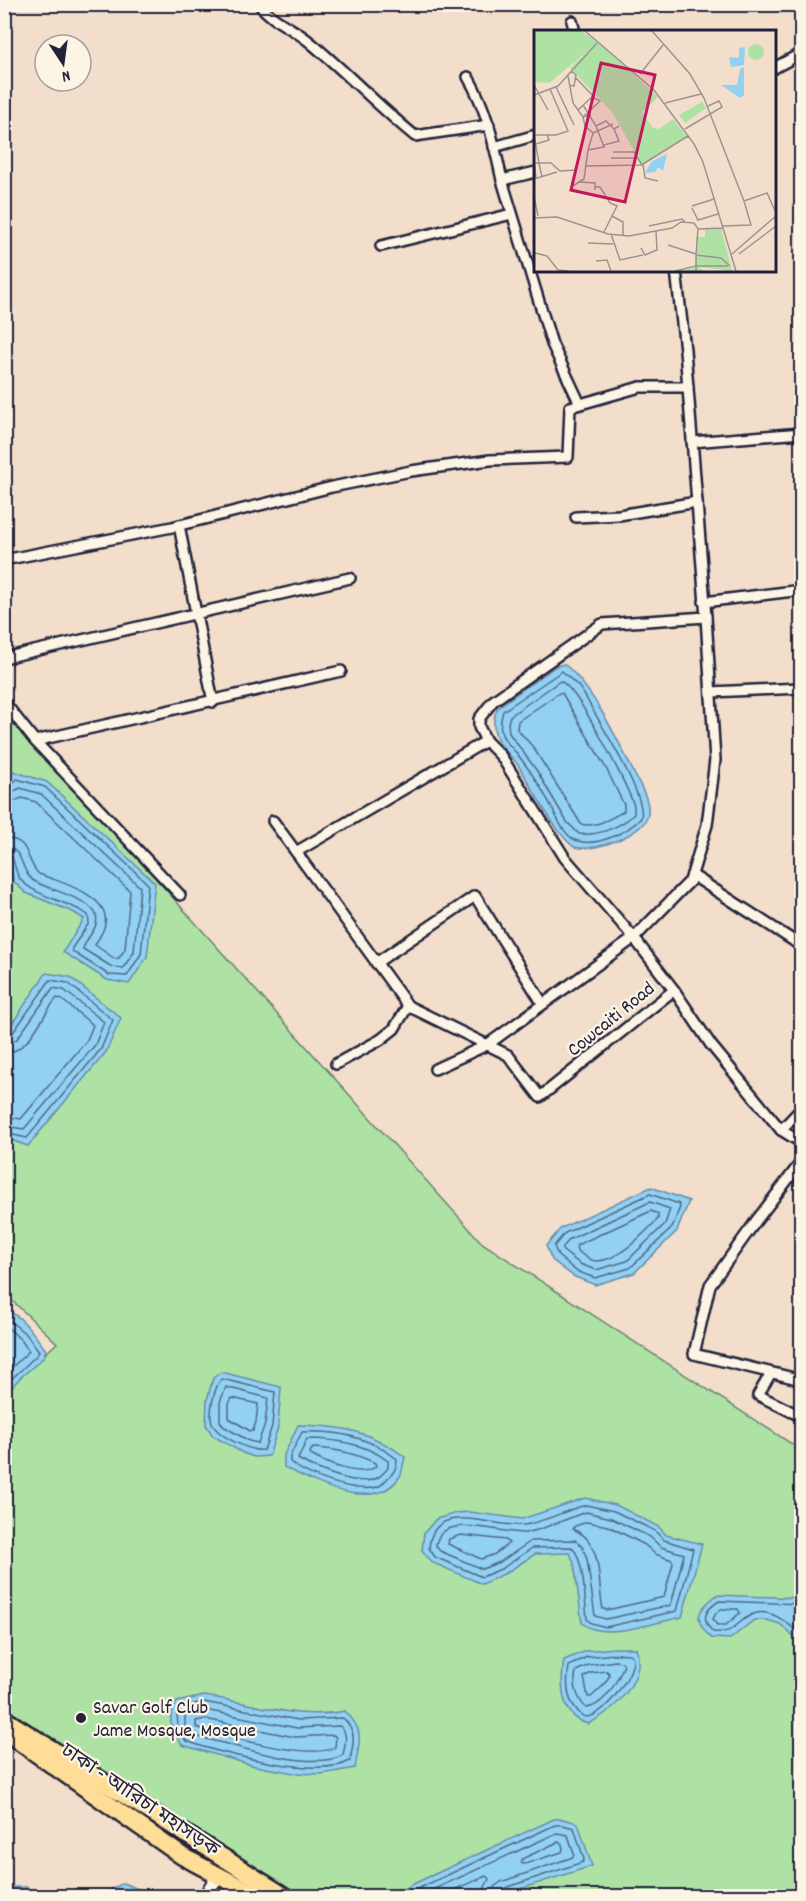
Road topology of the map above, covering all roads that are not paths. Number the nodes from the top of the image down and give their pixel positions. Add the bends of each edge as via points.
1 (259, 4) edge
2 (572, 21) dead end
3 (574, 30) edge
4 (801, 52) edge
5 (776, 67) edge
6 (468, 77) dead end
7 (489, 125) junction
8 (534, 136) edge
9 (494, 147) junction
10 (534, 172) edge
11 (502, 180) junction
12 (512, 214) junction
13 (381, 246) dead end
14 (676, 272) edge
15 (688, 387) junction
16 (580, 404) junction
17 (801, 433) edge
18 (692, 442) junction
19 (697, 502) junction
20 (576, 517) dead end
21 (179, 525) junction
22 (4, 560) edge
23 (350, 578) dead end
24 (801, 590) edge
25 (704, 602) junction
26 (196, 613) junction
27 (706, 617) junction
28 (4, 658) edge
29 (341, 671) dead end
30 (801, 688) edge
31 (711, 692) junction
32 (4, 702) edge
33 (213, 702) junction
34 (35, 741) junction
35 (486, 741) junction
36 (273, 821) dead end
37 (296, 852) junction
38 (692, 875) junction
39 (180, 895) dead end
40 (634, 938) junction
41 (801, 948) edge
42 (376, 963) junction
43 (674, 990) junction
44 (543, 1004) junction
45 (408, 1006) junction
46 (487, 1045) junction
47 (336, 1064) dead end
48 (435, 1069) dead end
49 (801, 1108) edge
50 (781, 1130) junction
51 (801, 1143) edge
52 (801, 1161) edge
53 (771, 1373) junction
54 (801, 1380) edge
55 (801, 1417) edge
56 (4, 1719) edge
57 (4, 1731) edge
58 (226, 1860) junction
59 (218, 1875) junction
60 (205, 1896) edge
61 (257, 1896) edge
62 (284, 1896) edge

1 - 7 street via 268,15 310,41 415,136
2 - 3 street
4 - 5 street
6 - 7 street
7 - 9 street
8 - 9 street
9 - 11 street
10 - 11 street
11 - 12 street
12 - 13 street
12 - 16 street via 552,344
14 - 15 street
15 - 16 street via 640,387
15 - 18 street
16 - 21 street via 570,406 568,457 490,460 411,471
17 - 18 street
18 - 19 street
19 - 20 street via 619,515
19 - 25 street
21 - 22 street
21 - 26 street
23 - 26 street
24 - 25 street
25 - 27 street
26 - 28 street
26 - 33 street
27 - 31 street
27 - 35 street via 602,624 493,701 479,719
29 - 33 street
30 - 31 street
31 - 38 street via 715,760 707,825
32 - 34 street
33 - 34 street
34 - 39 street
35 - 37 street
35 - 40 street via 501,756 565,858
36 - 37 street
37 - 42 street
38 - 40 street
38 - 41 street
40 - 43 street
40 - 44 street
42 - 44 street via 475,896
42 - 45 street
43 - 46 street, Cowcaiti Road via 540,1097 508,1055
43 - 50 street, Cowcaiti Road via 711,1045
44 - 46 street
45 - 46 street, Cowcaiti Road
45 - 47 street via 394,1029
46 - 48 street
49 - 50 street
50 - 51 street, Cowcaiti Road
52 - 53 street via 710,1285 694,1354
53 - 54 street
53 - 55 street via 758,1395
56 - 58 highway
57 - 59 highway, ঢাকা - আরিচা মহাসড়ক via 182,1856
58 - 59 highway
58 - 62 highway
59 - 60 street
59 - 61 highway, ঢাকা - আরিচা মহাসড়ক

